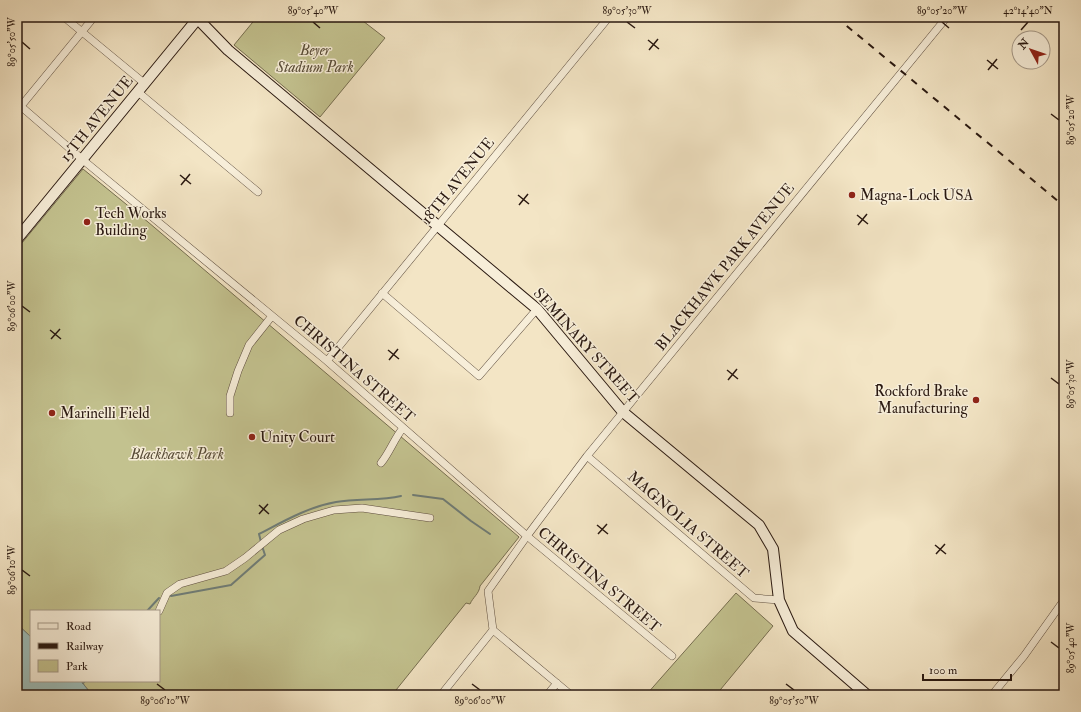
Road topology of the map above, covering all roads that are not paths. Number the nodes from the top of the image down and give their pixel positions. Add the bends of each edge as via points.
1 (64, 17) edge
2 (94, 17) edge
3 (609, 17) edge
4 (947, 17) edge
5 (197, 18) edge
6 (82, 32) junction
7 (141, 88) junction
8 (18, 107) edge
9 (83, 160) junction
10 (258, 192) dead end
11 (437, 226) junction
12 (17, 239) edge
13 (382, 293) junction
14 (537, 310) junction
15 (272, 316) junction
16 (327, 361) junction
17 (623, 412) junction
18 (230, 413) dead end
19 (403, 428) junction
20 (587, 456) junction
21 (381, 463) dead end
22 (430, 518) dead end
23 (527, 536) junction
24 (779, 600) junction
25 (1064, 600) edge
26 (159, 610) edge
27 (494, 630) junction
28 (672, 656) dead end
29 (557, 683) junction
30 (441, 695) edge
31 (547, 695) edge
32 (571, 695) edge
33 (867, 695) edge
34 (992, 695) edge

1 - 6 street
2 - 6 street
3 - 11 street, 18TH AVENUE
4 - 17 street, BLACKHAWK PARK AVENUE
5 - 7 street, 15TH AVENUE
5 - 11 street, SEMINARY STREET via 228,50
6 - 7 street
6 - 8 street
7 - 9 street, 15TH AVENUE
7 - 10 street
8 - 9 street, CHRISTINA STREET
9 - 12 street, 15TH AVENUE
9 - 15 street, CHRISTINA STREET
11 - 13 street, 18TH AVENUE
11 - 14 street, SEMINARY STREET
13 - 14 street via 479,376
13 - 16 street, 18TH AVENUE
14 - 17 street, SEMINARY STREET
15 - 16 street, CHRISTINA STREET
15 - 18 street via 249,345 230,396
16 - 19 street, CHRISTINA STREET
17 - 20 street, BLACKHAWK PARK AVENUE
17 - 24 street, SEMINARY STREET via 759,525 773,548
19 - 21 street
19 - 23 street, CHRISTINA STREET
20 - 23 street, BLACKHAWK PARK AVENUE
20 - 24 street, MAGNOLIA STREET via 754,598
22 - 26 street via 362,508 334,510 303,519 279,530 226,571 180,584 167,593
23 - 27 street, BLACKHAWK PARK AVENUE via 488,591
23 - 28 street, CHRISTINA STREET
24 - 33 street, SEMINARY STREET via 793,631
25 - 34 street
27 - 29 street
27 - 30 street
29 - 31 street
29 - 32 street

